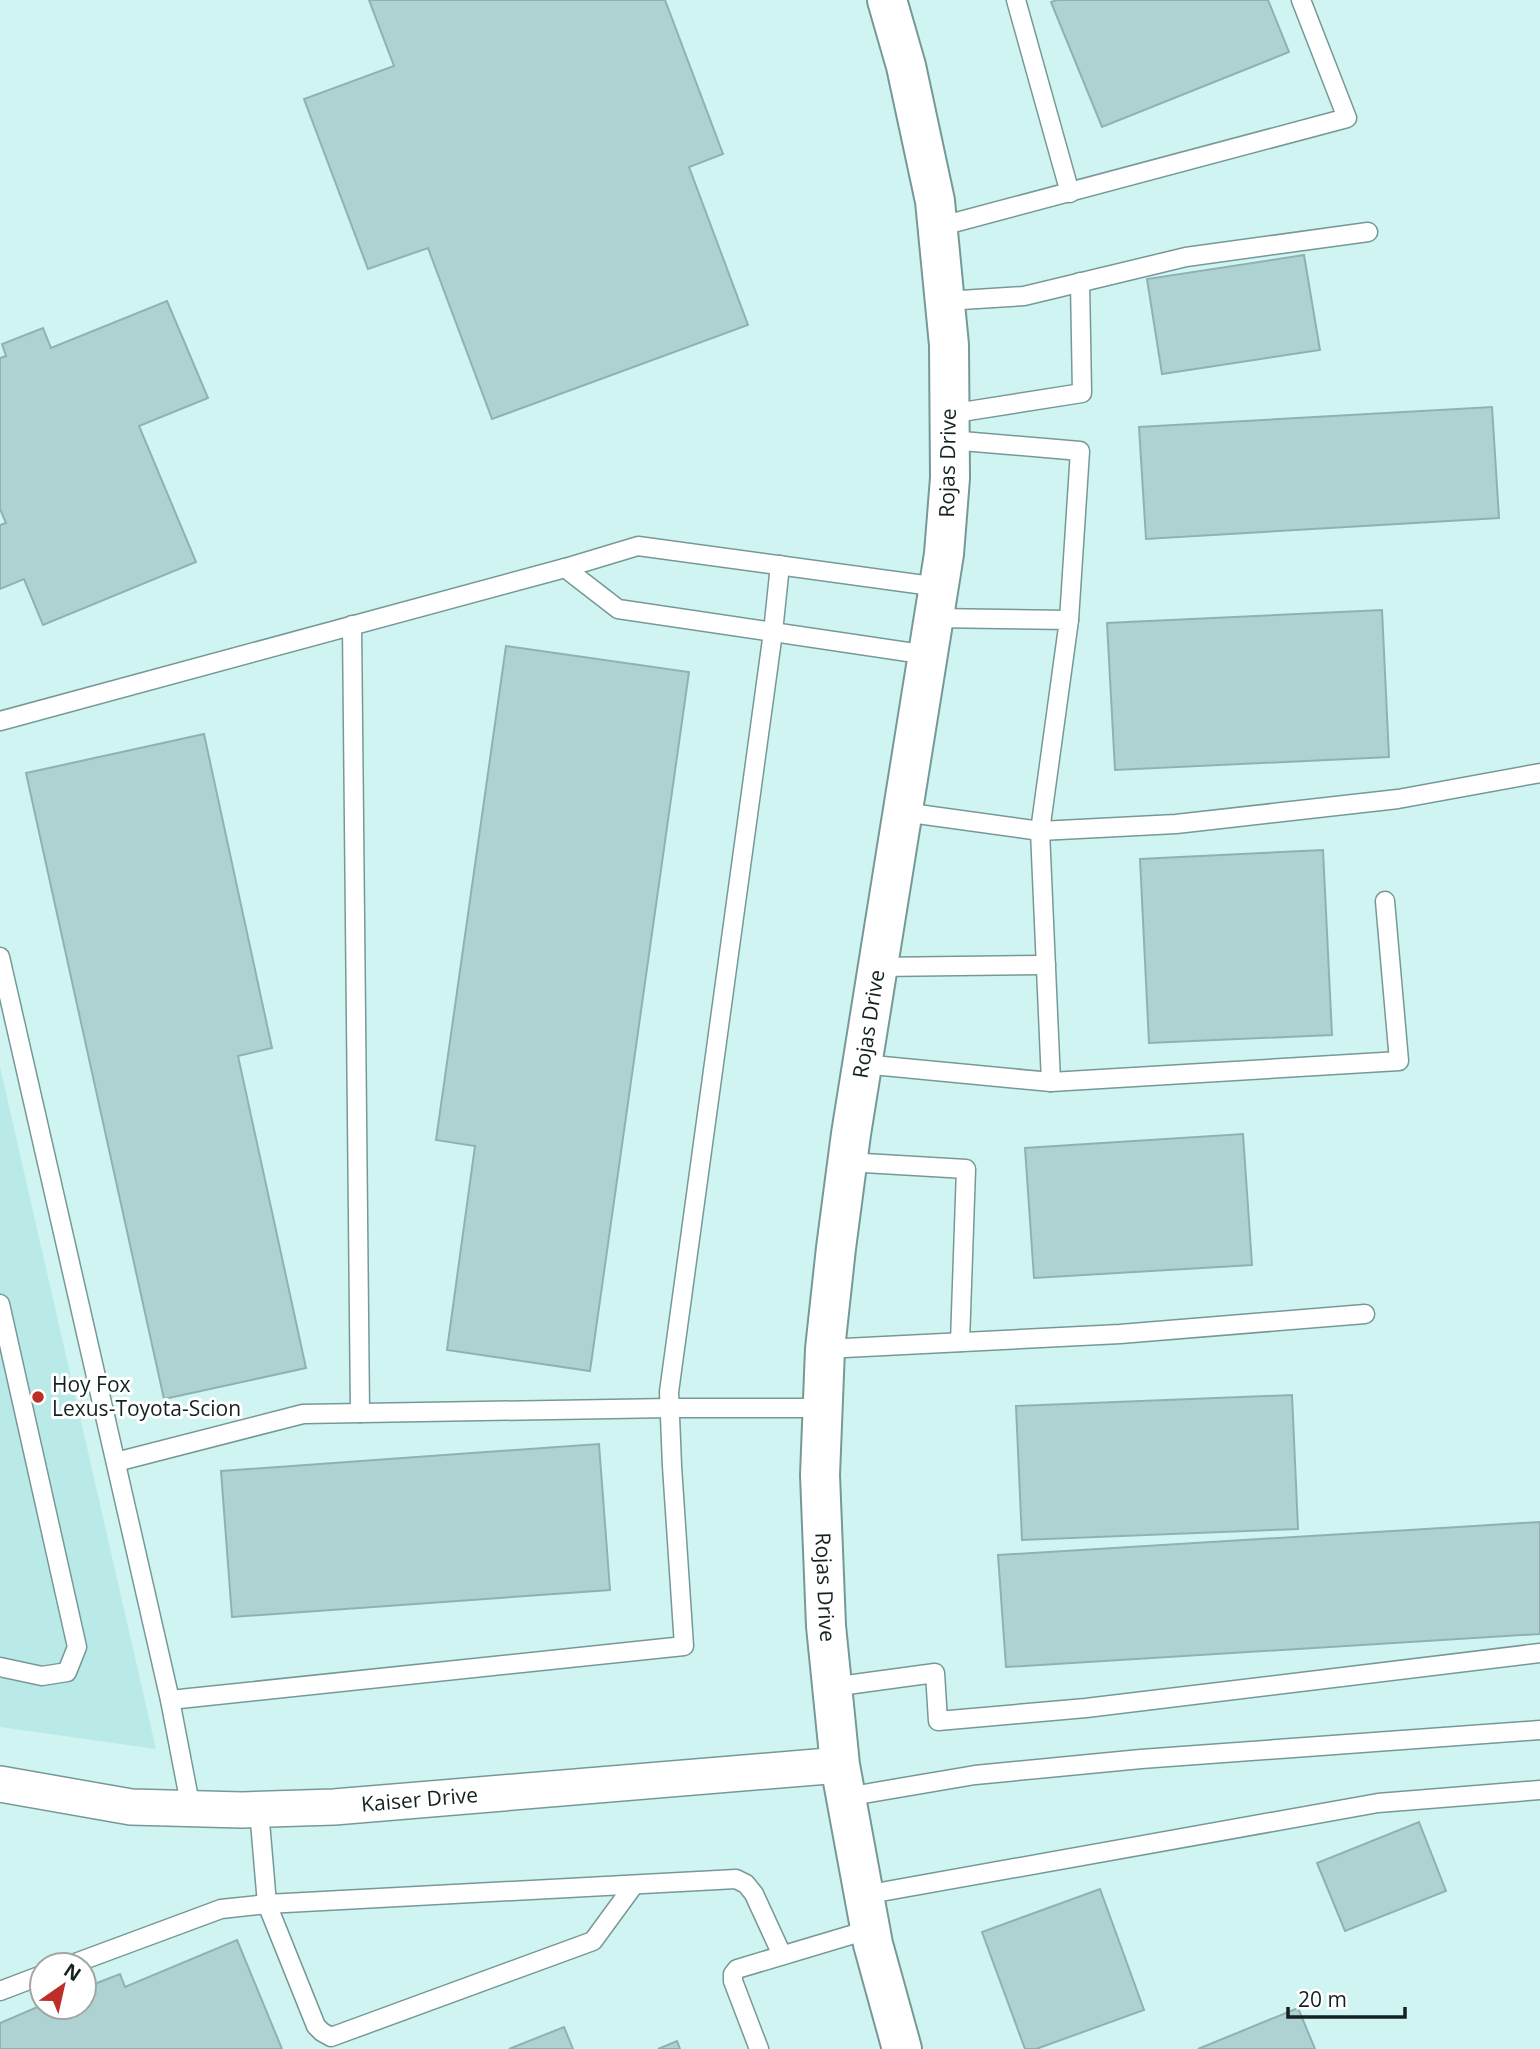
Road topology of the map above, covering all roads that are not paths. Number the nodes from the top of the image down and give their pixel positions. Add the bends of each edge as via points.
1 (887, 0) edge
2 (1016, 0) edge
3 (1301, 0) edge
4 (1070, 193) junction
5 (938, 228) junction
6 (1368, 232) dead end
7 (1080, 282) junction
8 (945, 301) junction
9 (950, 427) junction
10 (780, 565) junction
11 (565, 568) junction
12 (936, 602) junction
13 (1069, 620) junction
14 (352, 625) junction
15 (773, 632) junction
16 (928, 655) junction
17 (0, 721) edge
18 (1540, 772) edge
19 (903, 812) junction
20 (1040, 831) junction
21 (1385, 901) dead end
22 (0, 957) edge
23 (1046, 965) junction
24 (878, 967) junction
25 (862, 1064) junction
26 (1051, 1082) junction
27 (847, 1162) junction
28 (0, 1304) edge
29 (1365, 1314) dead end
30 (960, 1342) junction
31 (825, 1349) junction
32 (670, 1408) junction
33 (822, 1408) junction
34 (360, 1413) junction
35 (116, 1462) junction
36 (1540, 1653) edge
37 (0, 1667) edge
38 (832, 1687) junction
39 (170, 1700) junction
40 (1540, 1730) edge
41 (843, 1781) junction
42 (0, 1784) edge
43 (1540, 1790) edge
44 (191, 1809) junction
45 (259, 1810) junction
46 (634, 1885) junction
47 (267, 1904) junction
48 (868, 1912) junction
49 (98, 1955) edge
50 (782, 1955) junction
51 (28, 1980) edge
52 (0, 1991) edge
53 (760, 2049) edge
54 (902, 2049) edge

1 - 5 street, Rojas Drive via 906,66
2 - 4 lane
3 - 4 lane via 1347,118
4 - 5 lane
5 - 8 street, Rojas Drive
6 - 7 lane via 1186,257
7 - 8 lane via 1024,296
7 - 9 lane via 1082,393
8 - 9 street, Rojas Drive
9 - 12 street, Rojas Drive via 944,554
9 - 13 lane via 1080,451
10 - 11 lane via 638,546
10 - 12 lane
10 - 15 lane
11 - 14 lane
11 - 15 lane via 618,609
12 - 13 lane
12 - 16 street, Rojas Drive
13 - 20 lane
14 - 17 lane
14 - 34 lane
15 - 16 lane
15 - 32 lane
16 - 19 street, Rojas Drive
18 - 20 lane via 1398,799 1176,824
19 - 20 lane
19 - 24 street, Rojas Drive
20 - 23 lane
21 - 26 lane via 1399,1061
22 - 35 lane
23 - 24 lane
23 - 26 lane
24 - 25 street, Rojas Drive
25 - 26 lane
25 - 27 street, Rojas Drive
27 - 30 lane via 966,1169
27 - 31 street, Rojas Drive
28 - 37 lane via 77,1647 67,1672 42,1676
29 - 30 lane
30 - 31 lane
31 - 33 street, Rojas Drive
32 - 33 lane
32 - 34 lane
32 - 39 lane via 684,1646
33 - 38 street, Rojas Drive via 820,1475
34 - 35 lane via 303,1414
35 - 39 lane
36 - 38 lane via 1086,1709 939,1721 935,1673
38 - 41 street, Rojas Drive
39 - 44 lane
40 - 41 lane via 975,1775
41 - 45 street, Kaiser Drive
41 - 48 street, Rojas Drive
42 - 44 street, Kaiser Drive via 131,1807
43 - 48 lane via 1378,1803
44 - 45 street, Kaiser Drive
45 - 47 lane
46 - 47 lane
46 - 47 lane via 593,1941 331,2036 316,2026
46 - 50 lane via 736,1879 754,1894
47 - 49 lane via 222,1909
48 - 50 lane
48 - 54 street, Rojas Drive
50 - 53 lane via 733,1974
51 - 52 lane

